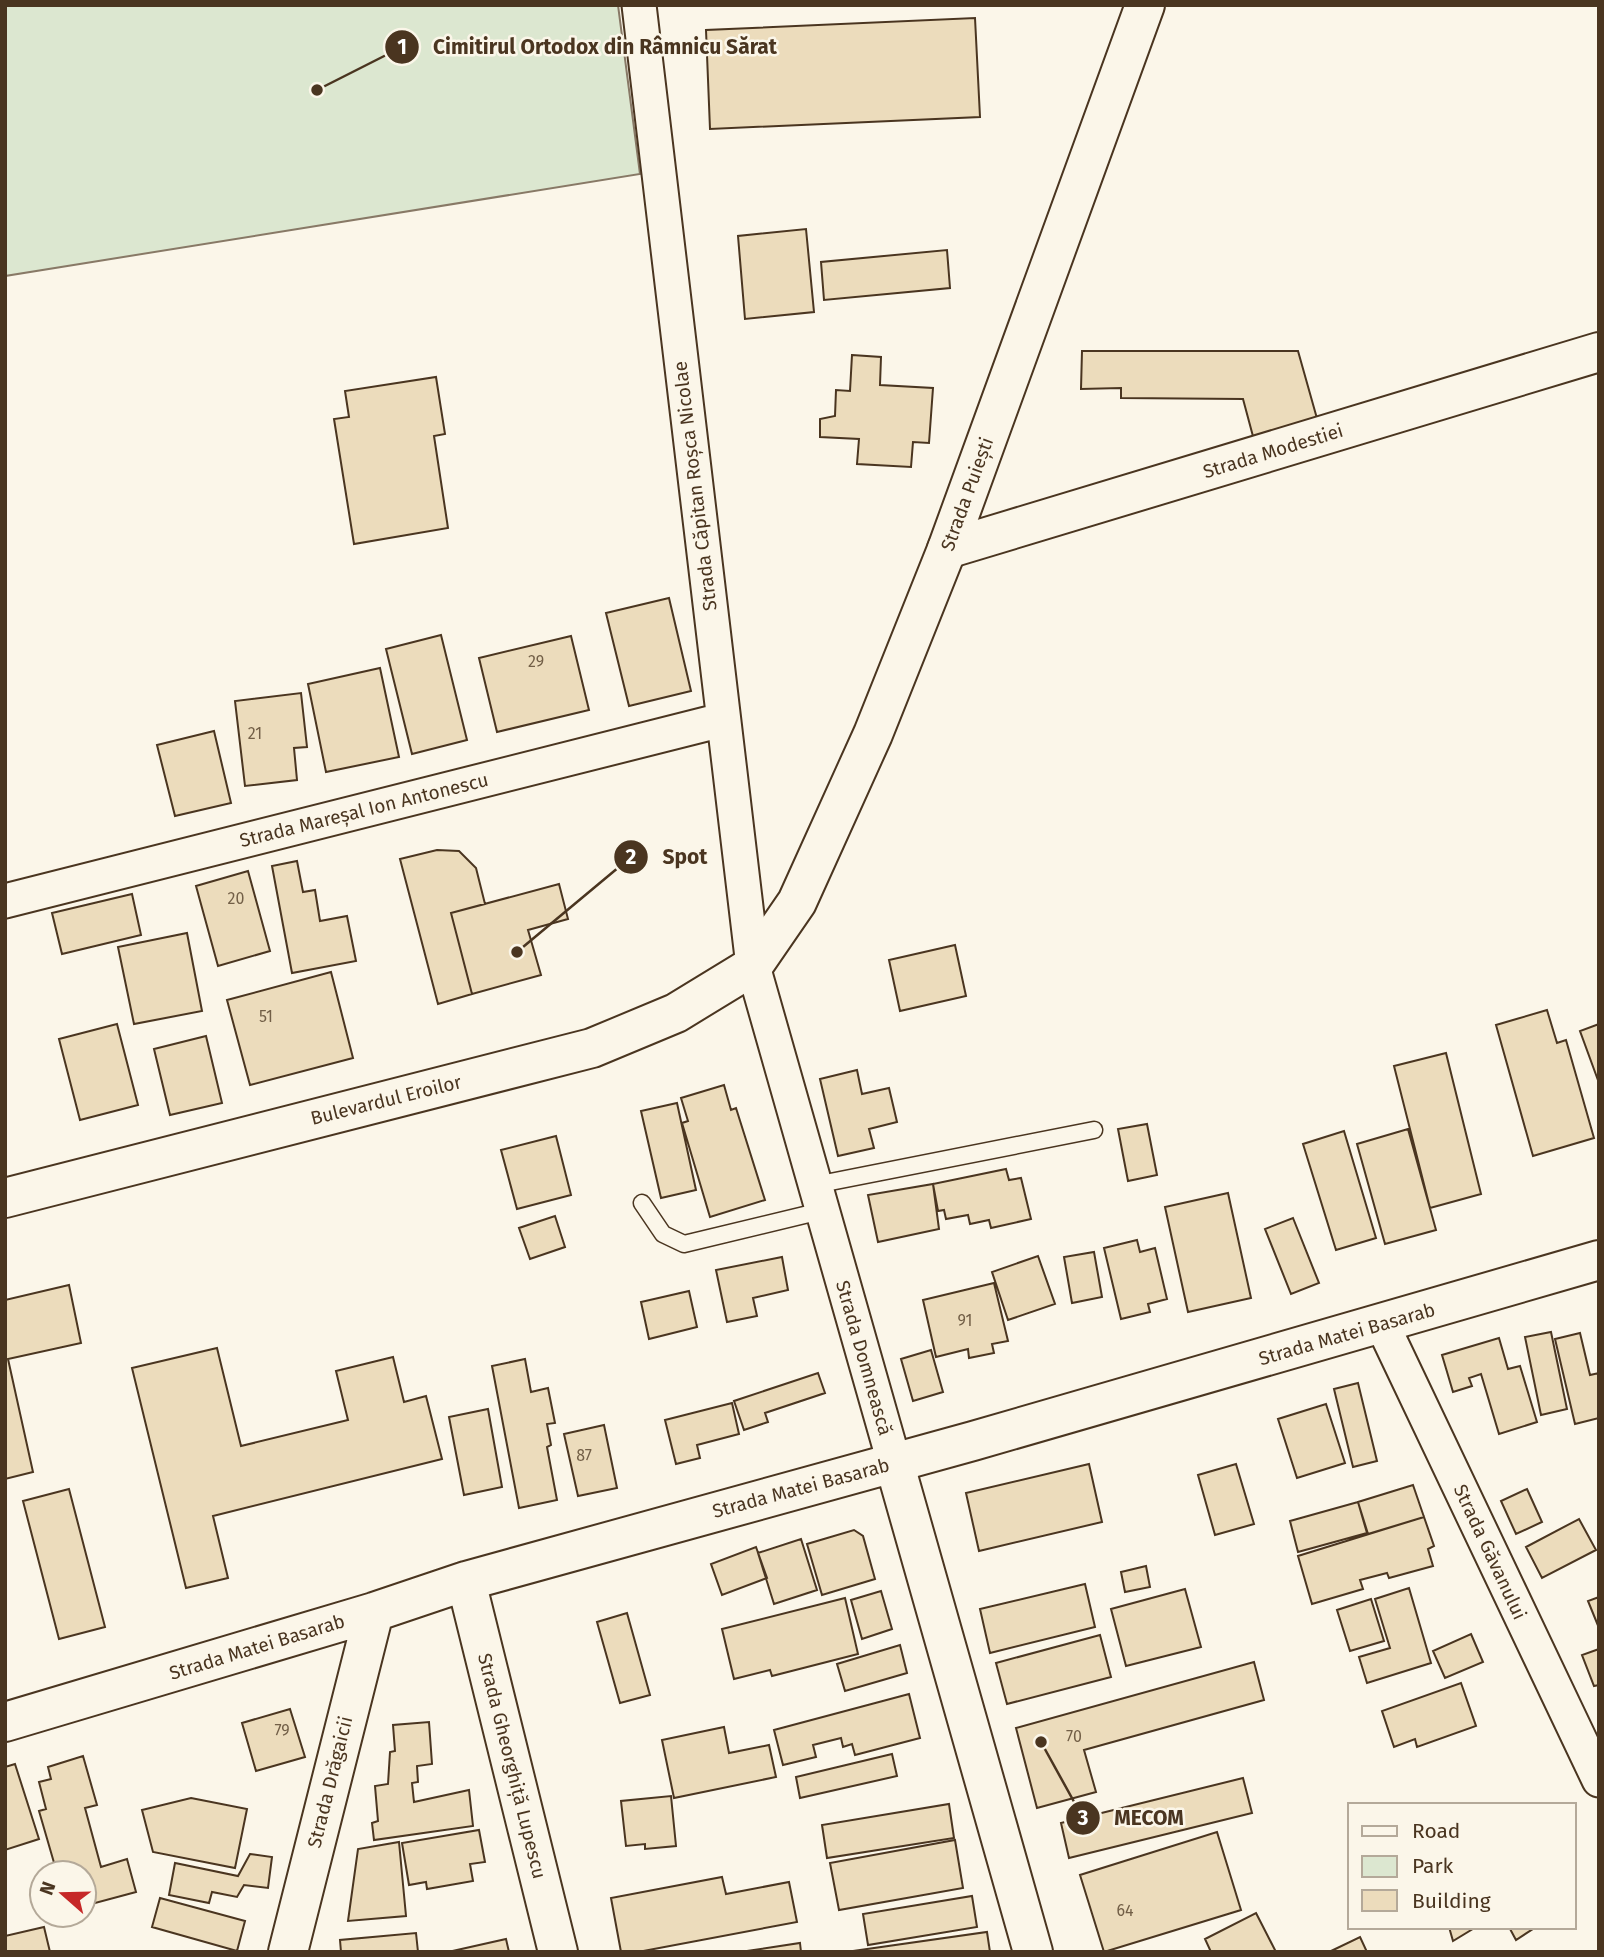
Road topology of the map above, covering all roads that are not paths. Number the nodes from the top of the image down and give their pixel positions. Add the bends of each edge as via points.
1 (639, 5) edge
2 (1145, 5) edge
3 (1599, 352) edge
4 (947, 550) junction
5 (722, 720) junction
6 (5, 901) edge
7 (752, 966) junction
8 (1094, 1130) dead end
9 (5, 1198) edge
10 (818, 1198) junction
11 (642, 1203) dead end
12 (1599, 1261) edge
13 (1382, 1324) junction
14 (894, 1462) junction
15 (467, 1581) junction
16 (374, 1612) junction
17 (5, 1722) edge
18 (1599, 1780) edge
19 (288, 1952) edge
20 (558, 1952) edge
21 (1033, 1952) edge

1 - 5 street, Strada Căpitan Roșca Nicolae
2 - 4 street, Strada Puiești
3 - 4 street, Strada Modestiei
4 - 7 street, Strada Puiești via 873,734 797,902
5 - 6 street, Strada Mareșal Ion Antonescu
5 - 7 street, Strada Căpitan Roșca Nicolae
7 - 9 street, Bulevardul Eroilor via 676,1013 592,1048
7 - 10 street, Strada Domnească
8 - 10 lane
10 - 11 lane via 684,1244 663,1234
10 - 14 street, Strada Domnească
12 - 13 street, Strada Matei Basarab
13 - 14 street, Strada Matei Basarab
13 - 18 street, Strada Găvanului
14 - 15 street, Strada Matei Basarab
14 - 21 street, Strada Domnească
15 - 16 street, Strada Matei Basarab
15 - 20 street, Strada Gheorghiță Lupescu
16 - 17 street, Strada Matei Basarab
16 - 19 street, Strada Drăgaicii

